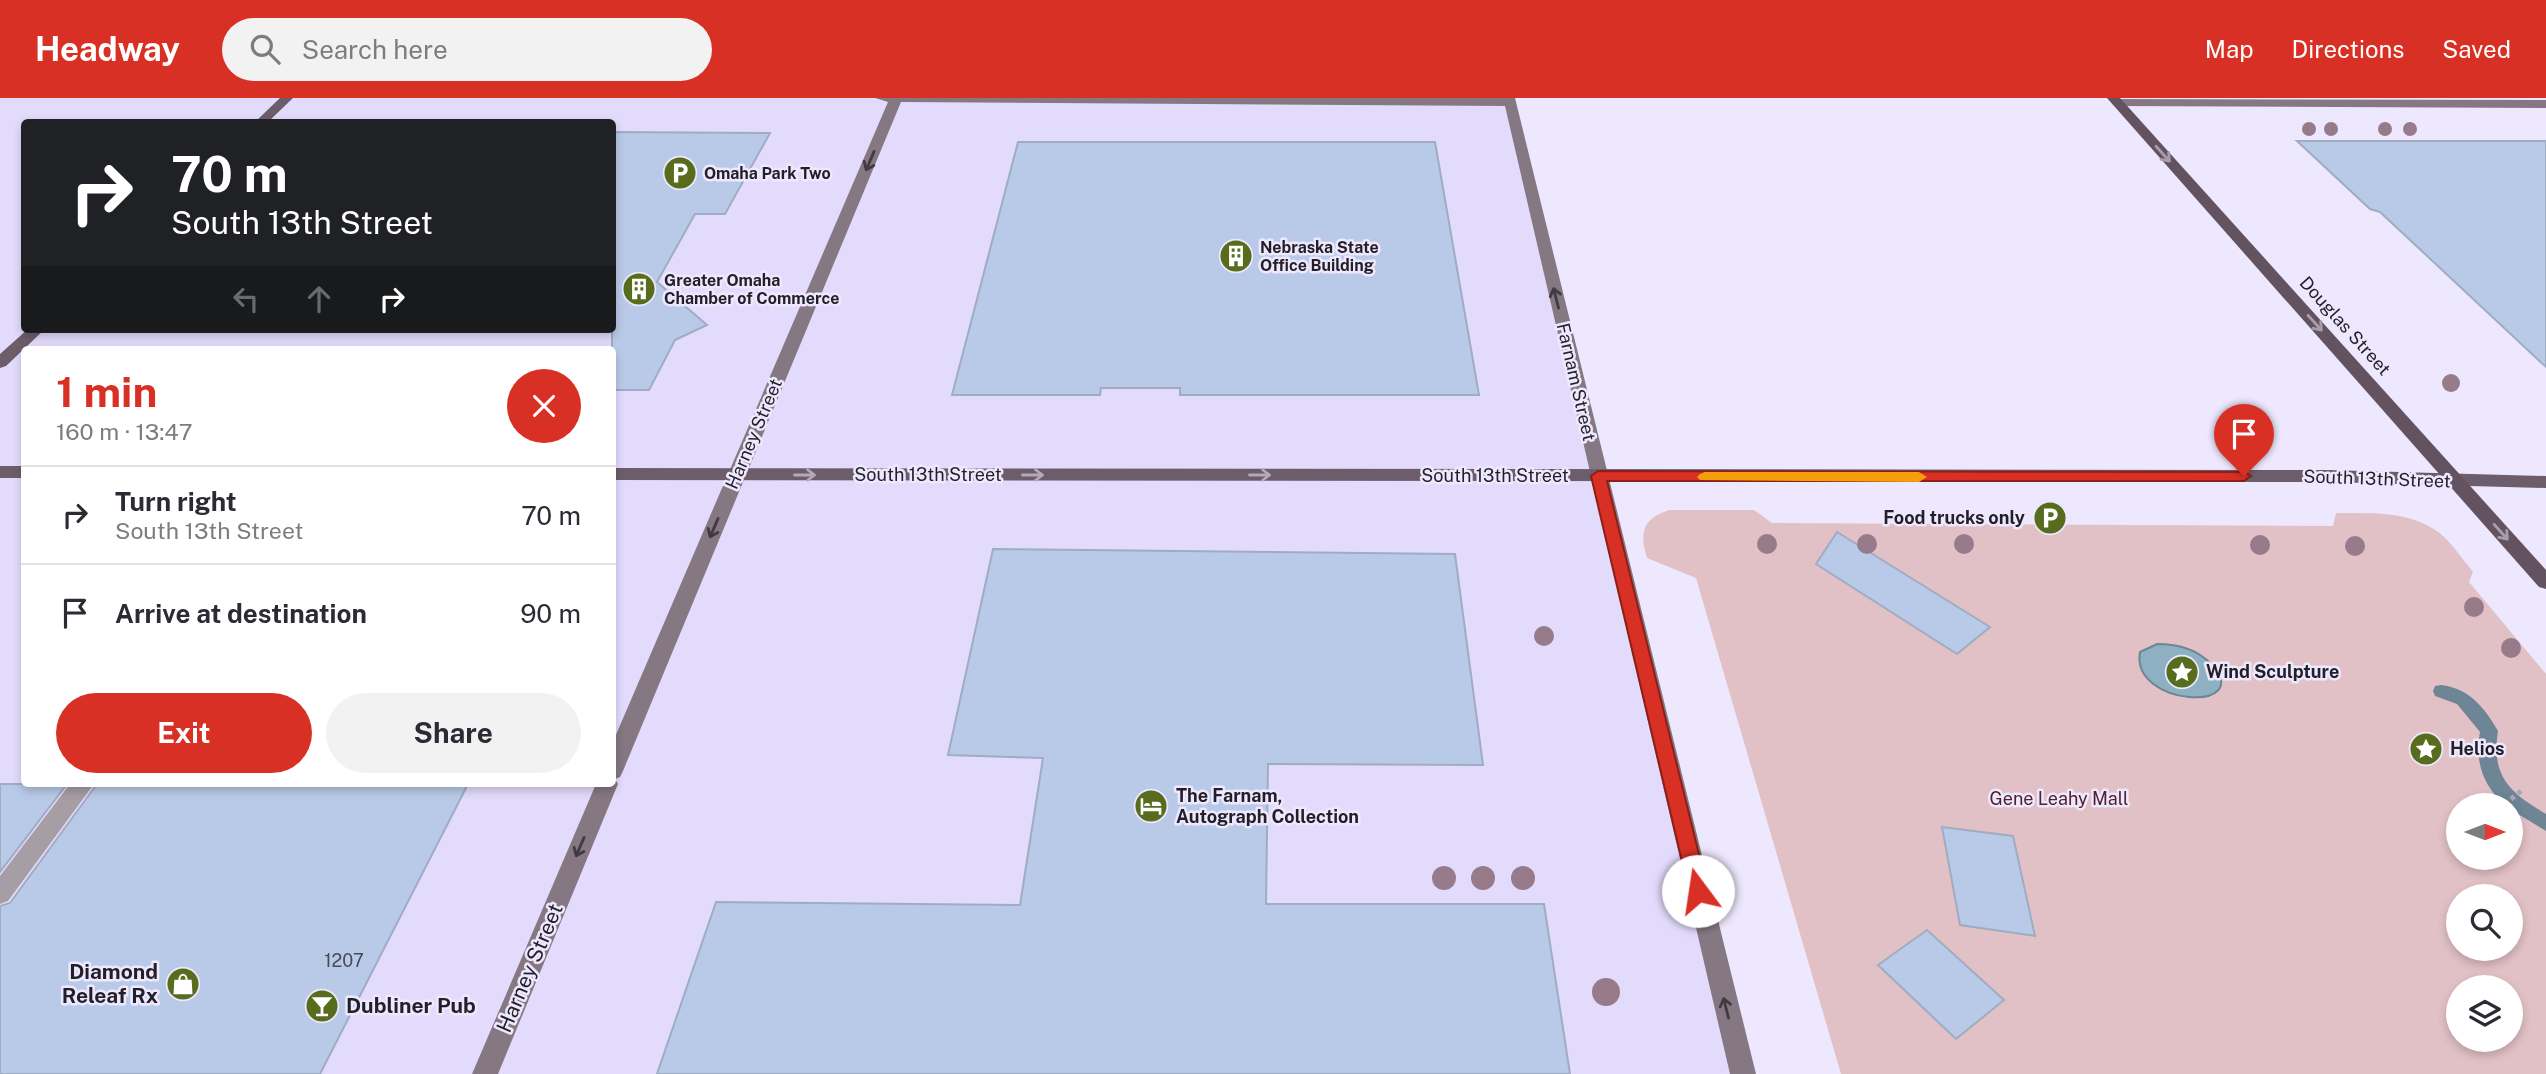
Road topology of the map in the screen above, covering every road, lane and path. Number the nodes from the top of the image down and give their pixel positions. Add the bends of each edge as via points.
1 (287, 98) edge
2 (881, 98) edge
3 (897, 98) edge
4 (1187, 98) edge
5 (1510, 100) edge
6 (2115, 101) edge
7 (2546, 104) edge
8 (264, 119) edge
9 (33, 333) edge
10 (0, 363) edge
11 (0, 472) edge
12 (21, 472) edge
13 (616, 474) edge
14 (737, 474) junction
15 (1598, 476) junction
16 (2457, 481) junction
17 (2546, 482) edge
18 (2546, 582) edge
19 (616, 761) edge
20 (81, 787) edge
21 (606, 787) edge
22 (2521, 791) dead end
23 (2519, 793) edge
24 (0, 894) edge
25 (485, 1074) edge
26 (1742, 1074) edge

1 - 8 main road
2 - 3 main road
3 - 4 main road
3 -> 14 main road, Harney Street
4 - 5 main road
15 -> 5 main road, Farnam Street
6 - 7 main road
6 -> 16 highway, Douglas Street
9 - 10 main road
11 - 12 main road
13 - 14 main road, South 13th Street
14 -> 15 main road, South 13th Street
14 -> 19 main road, Harney Street
15 - 16 main road, South 13th Street via 2328,476
26 -> 15 main road, Farnam Street
16 - 17 main road, South 13th Street
16 -> 18 highway, Douglas Street
20 - 24 lane
21 -> 25 main road, Harney Street
22 - 23 path

